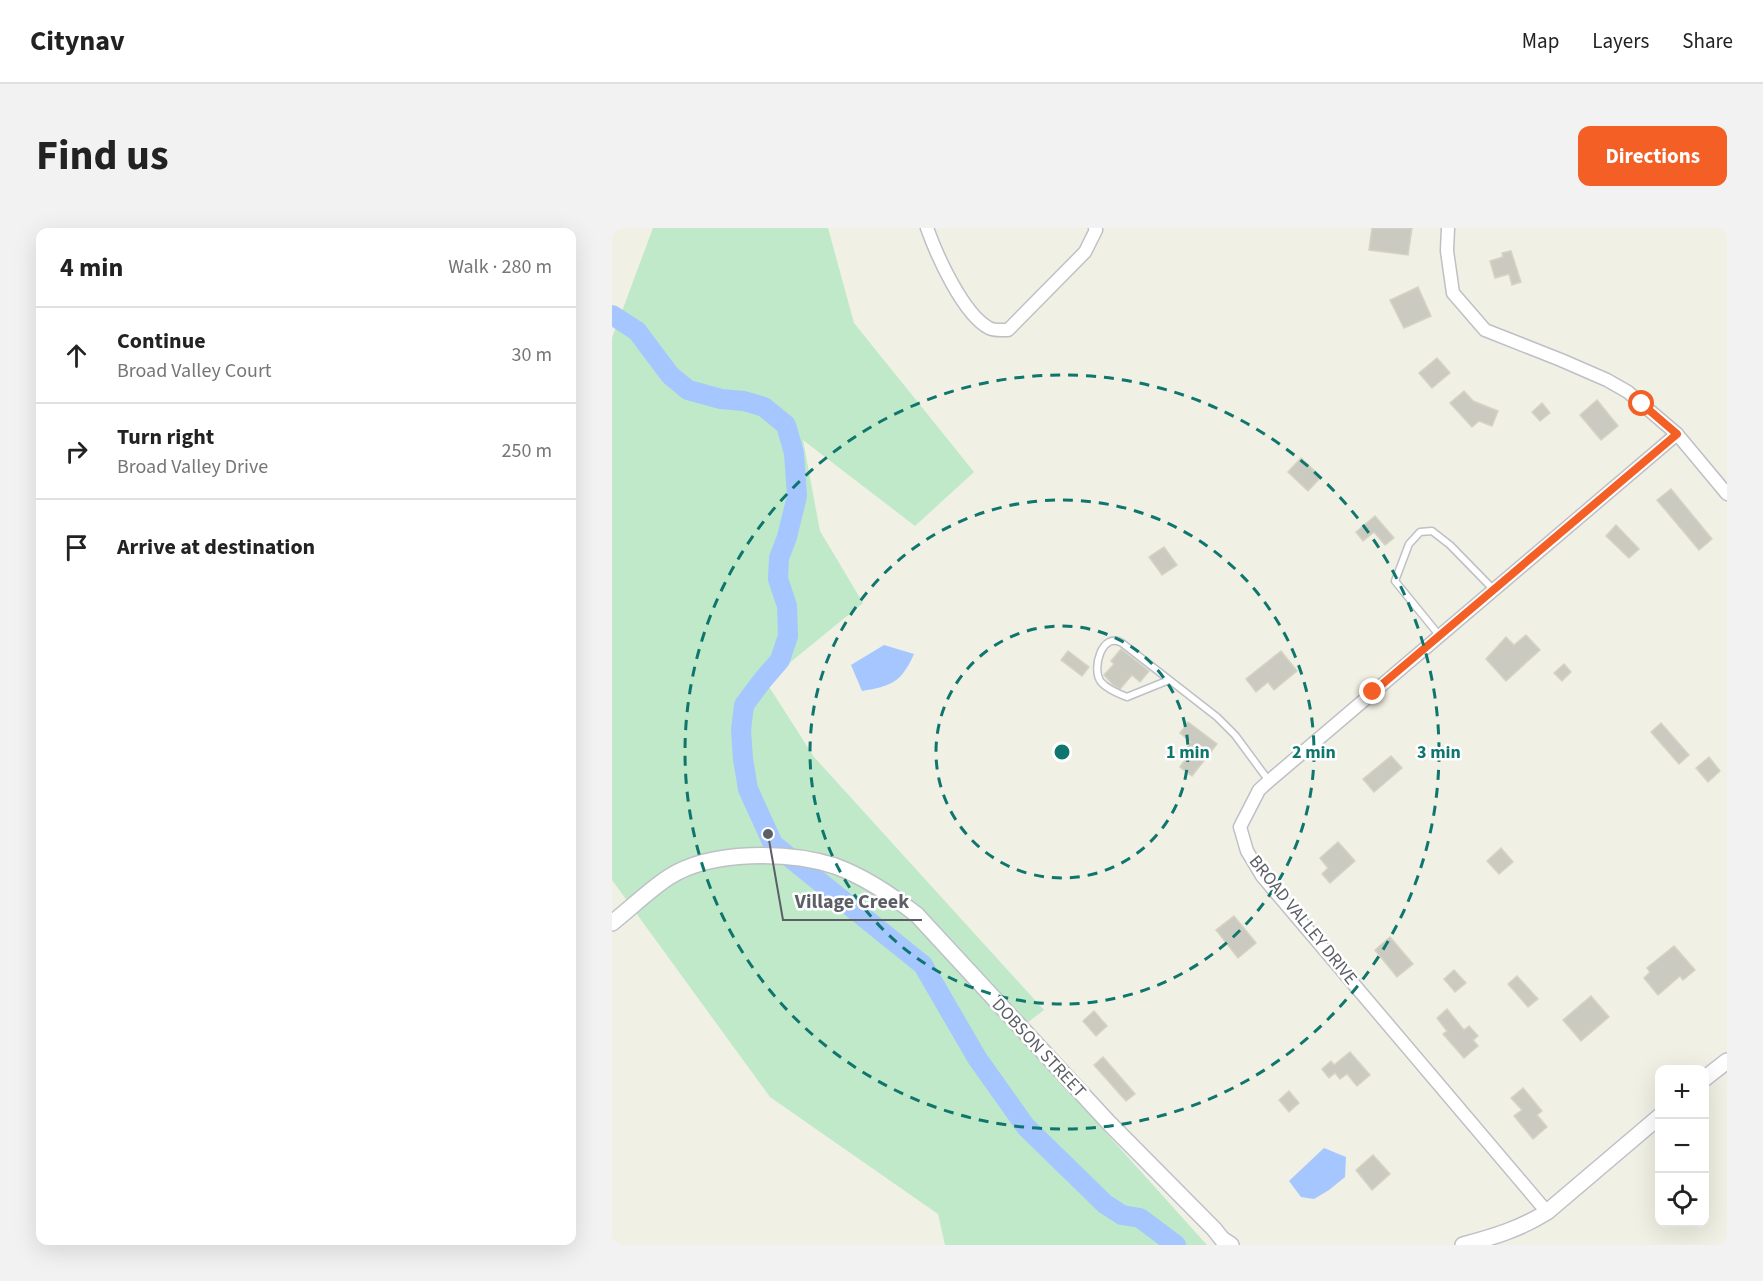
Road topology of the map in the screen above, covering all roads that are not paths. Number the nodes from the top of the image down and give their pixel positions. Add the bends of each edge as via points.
1 (927, 228) edge
2 (1095, 228) edge
3 (1448, 228) edge
4 (1677, 434) junction
5 (1727, 494) edge
6 (1493, 589) junction
7 (1439, 634) junction
8 (1169, 680) junction
9 (1269, 781) junction
10 (612, 923) edge
11 (1727, 1061) edge
12 (1709, 1075) edge
13 (1656, 1119) edge
14 (1547, 1212) junction
15 (1231, 1245) edge
16 (1463, 1245) edge

1 - 2 street via 955,288 976,318 992,330 1008,330 1085,252
3 - 4 street via 1453,293 1485,330 1608,380
4 - 5 street
4 - 6 street, BROAD VALLEY DRIVE
6 - 7 street, BROAD VALLEY DRIVE
6 - 7 lane via 1432,531 1420,531 1409,544 1395,581
7 - 9 street, BROAD VALLEY DRIVE
8 - 8 lane via 1117,640 1103,647 1098,673 1101,682 1114,692 1127,697
8 - 9 lane via 1235,735
9 - 14 street, BROAD VALLEY DRIVE via 1259,790 1240,827 1247,850 1262,876
10 - 15 street, DOBSON STREET via 669,877 701,864 743,856 794,858 835,866 895,897 917,915 1109,1123
11 - 12 street
13 - 14 street
14 - 16 street via 1501,1235

